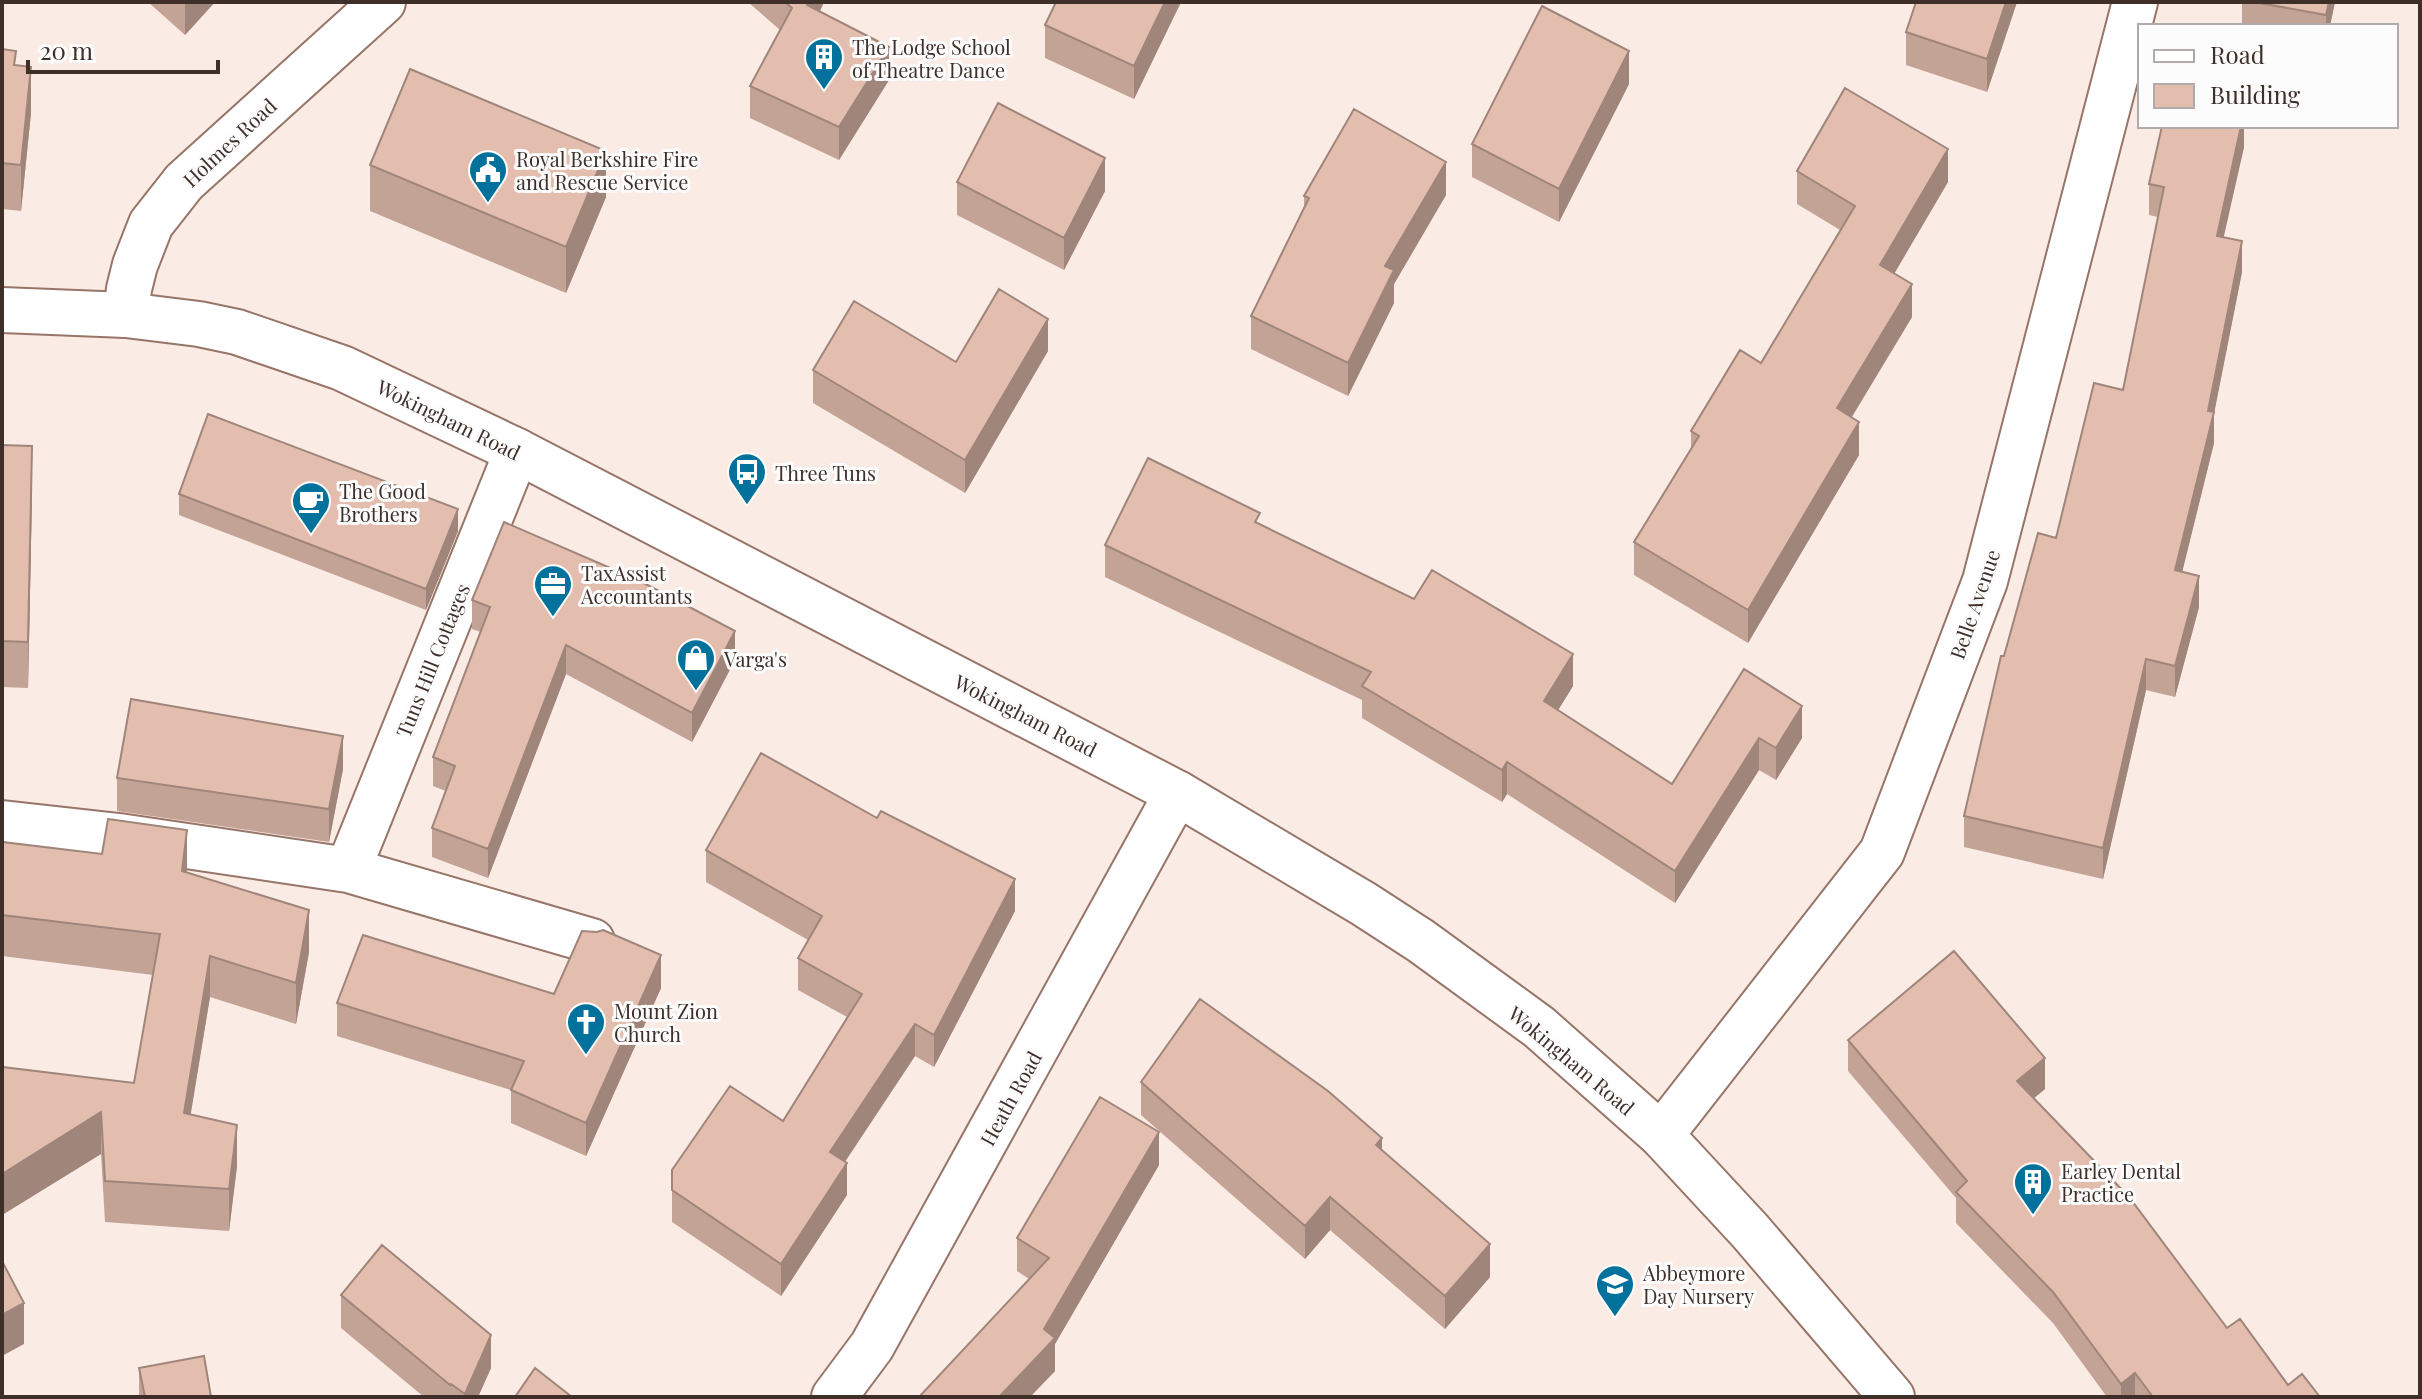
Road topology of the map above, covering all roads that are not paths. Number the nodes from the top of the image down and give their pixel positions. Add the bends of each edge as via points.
1 (383, 2) edge
2 (2135, 2) edge
3 (2, 310) edge
4 (126, 315) junction
5 (517, 451) junction
6 (1177, 793) junction
7 (2, 823) edge
8 (348, 870) junction
9 (592, 941) edge
10 (1661, 1135) junction
11 (834, 1397) edge
12 (1892, 1397) edge

1 - 4 street, Holmes Road via 184,182 151,224 135,265
2 - 10 street, Belle Avenue via 1985,581 1882,852
3 - 4 street, Wokingham Road
4 - 5 street, Wokingham Road via 237,332 342,368
5 - 6 street, Wokingham Road
5 - 8 street, Tuns Hill Cottages
6 - 10 street, Wokingham Road via 1421,941 1539,1027
6 - 11 street, Heath Road via 872,1346
7 - 8 street
8 - 9 street
10 - 12 street, Wokingham Road

